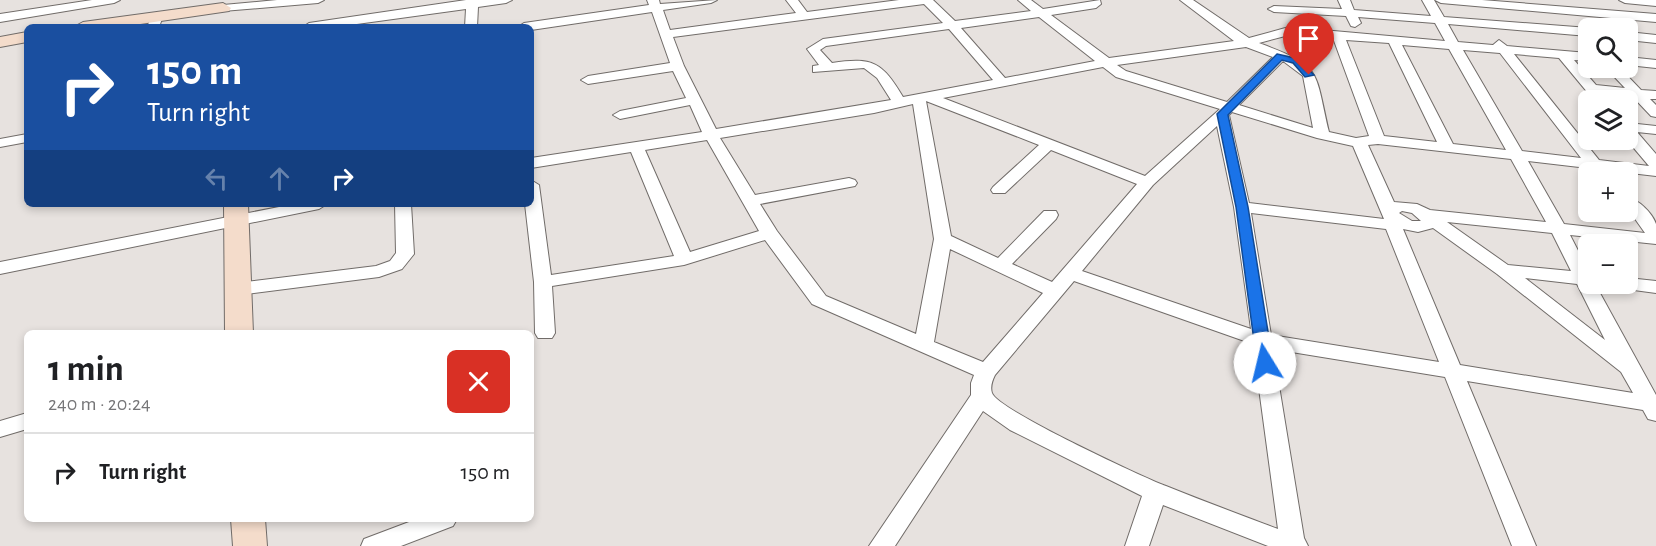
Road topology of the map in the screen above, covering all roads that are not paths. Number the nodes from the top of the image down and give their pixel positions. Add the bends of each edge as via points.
1 (114, 0) edge
2 (318, 0) edge
3 (506, 0) edge
4 (711, 0) edge
5 (792, 0) edge
6 (926, 0) edge
7 (1024, 0) edge
8 (1094, 0) edge
9 (1186, 0) edge
10 (1344, 0) edge
11 (1428, 0) edge
12 (1441, 0) edge
13 (1552, 0) edge
14 (1625, 0) edge
15 (472, 2) edge
16 (654, 3) edge
17 (1656, 3) edge
18 (1271, 5) edge
19 (213, 10) edge
20 (1562, 10) junction
21 (1037, 12) junction
22 (1350, 13) junction
23 (803, 15) junction
24 (1656, 18) edge
25 (1, 20) edge
26 (392, 21) edge
27 (1440, 21) junction
28 (155, 22) edge
29 (950, 23) junction
30 (127, 24) edge
31 (323, 24) edge
32 (351, 24) edge
33 (471, 24) edge
34 (1479, 24) junction
35 (534, 25) edge
36 (1578, 27) edge
37 (1289, 31) junction
38 (665, 34) junction
39 (1578, 34) edge
40 (1338, 36) junction
41 (1638, 37) edge
42 (24, 38) edge
43 (1363, 38) junction
44 (1656, 39) edge
45 (1394, 41) junction
46 (0, 42) edge
47 (1246, 43) junction
48 (1453, 46) junction
49 (1504, 48) junction
50 (1562, 54) junction
51 (1578, 56) edge
52 (1288, 59) junction
53 (1638, 62) edge
54 (1656, 64) edge
55 (677, 66) junction
56 (1109, 66) junction
57 (1622, 78) edge
58 (588, 80) dead end
59 (1002, 82) junction
60 (1592, 89) joint
61 (1603, 90) edge
62 (1632, 90) edge
63 (1638, 93) edge
64 (1656, 95) edge
65 (1638, 96) edge
66 (925, 99) junction
67 (695, 100) junction
68 (899, 102) junction
69 (1226, 111) junction
70 (1656, 113) edge
71 (620, 115) dead end
72 (1638, 129) edge
73 (1656, 130) edge
74 (711, 134) junction
75 (1322, 135) junction
76 (24, 139) edge
77 (1378, 140) junction
78 (1359, 142) junction
79 (1638, 142) edge
80 (0, 143) edge
81 (1048, 145) junction
82 (636, 147) junction
83 (1447, 147) junction
84 (1515, 155) junction
85 (1583, 162) edge
86 (1592, 162) edge
87 (534, 164) edge
88 (1656, 164) edge
89 (1638, 169) edge
90 (1372, 171) junction
91 (1656, 171) edge
92 (1147, 182) junction
93 (849, 183) dead end
94 (999, 190) dead end
95 (750, 201) junction
96 (292, 207) edge
97 (403, 207) edge
98 (534, 207) edge
99 (1242, 207) junction
100 (1422, 212) junction
101 (237, 213) edge
102 (1638, 213) edge
103 (1050, 215) dead end
104 (1392, 217) junction
105 (1558, 228) junction
106 (770, 233) junction
107 (1656, 237) edge
108 (943, 239) junction
109 (684, 260) junction
110 (1578, 264) edge
111 (1000, 266) junction
112 (0, 268) edge
113 (1503, 270) junction
114 (1070, 273) junction
115 (1578, 278) edge
116 (543, 282) junction
117 (1638, 285) edge
118 (1656, 287) edge
119 (238, 289) junction
120 (1055, 291) junction
121 (1593, 294) edge
122 (239, 330) edge
123 (545, 333) dead end
124 (1261, 340) junction
125 (923, 346) junction
126 (1452, 369) junction
127 (1630, 370) junction
128 (986, 372) junction
129 (982, 396) junction
130 (1654, 406) edge
131 (24, 422) edge
132 (0, 429) edge
133 (1155, 492) junction
134 (248, 522) edge
135 (437, 522) edge
136 (250, 546) edge
137 (373, 546) edge
138 (881, 546) edge
139 (1137, 546) edge
140 (1294, 546) edge
141 (1524, 546) edge

1 - 25 street
2 - 19 street
2 - 31 street
3 - 15 street
4 - 16 street
5 - 23 street
6 - 23 street
6 - 29 street
7 - 21 street
8 - 21 street via 1092,6
9 - 47 street
10 - 22 street
11 - 27 street
12 - 20 street
13 - 20 street
14 - 17 street
15 - 26 street
15 - 33 street
16 - 35 street
16 - 38 street
18 - 22 street
18 - 37 street
19 - 28 main road
20 - 24 street
20 - 36 street
21 - 29 street
21 - 56 street
22 - 27 street
22 - 43 street
23 - 38 street
26 - 32 street
27 - 34 street
27 - 48 street
28 - 30 main road
29 - 59 street
29 - 68 street via 823,43 813,49 823,68 873,65
34 - 39 street
34 - 49 street
37 - 40 street
37 - 47 street
37 - 52 street
38 - 55 street
40 - 43 street
40 - 77 street
41 - 44 street
42 - 46 main road
43 - 45 street
45 - 48 street
45 - 83 street
47 - 52 street
47 - 56 street
48 - 49 street
48 - 84 street
49 - 50 street
49 - 86 street
50 - 51 street
50 - 60 street
52 - 69 street
52 - 75 street via 1309,75
53 - 54 street
55 - 58 street
55 - 67 street
56 - 59 street
56 - 69 street
57 - 62 street
59 - 66 street
60 - 61 street
63 - 64 street
65 - 70 street
66 - 68 street
66 - 81 street
66 - 108 street
67 - 71 street
67 - 74 street
68 - 74 street
69 - 75 street
69 - 92 street
69 - 99 street
72 - 73 street
74 - 82 street
74 - 95 street
75 - 78 street
76 - 80 street
77 - 78 street
77 - 83 street
78 - 90 street
79 - 88 street
81 - 92 street
81 - 94 street
82 - 87 street
82 - 109 street
83 - 84 street
84 - 85 street
84 - 105 street
89 - 91 street
90 - 100 street
90 - 104 street
92 - 114 street
93 - 95 street
95 - 106 street
96 - 101 street
97 - 119 street via 405,254 396,264 379,271
98 - 116 street
99 - 104 street
99 - 124 street
100 - 104 street via 1429,224 1420,227
100 - 105 street
100 - 113 street
101 - 112 street
101 - 119 main road
102 - 107 street
103 - 111 street
104 - 126 street
105 - 107 street
105 - 110 street
106 - 109 street
106 - 125 street via 819,300
108 - 111 street
108 - 125 street
109 - 116 street
111 - 120 street
113 - 115 street
113 - 127 street
114 - 120 street
114 - 124 street
116 - 123 street
117 - 118 street
119 - 122 main road
120 - 128 street
121 - 127 street
124 - 126 street
124 - 140 street
125 - 128 street
126 - 130 street
126 - 141 street
127 - 130 street
128 - 129 street via 981,383
129 - 133 street via 994,410 1018,424
129 - 138 street
131 - 132 street
133 - 139 street
133 - 140 street
134 - 136 main road
135 - 137 street

